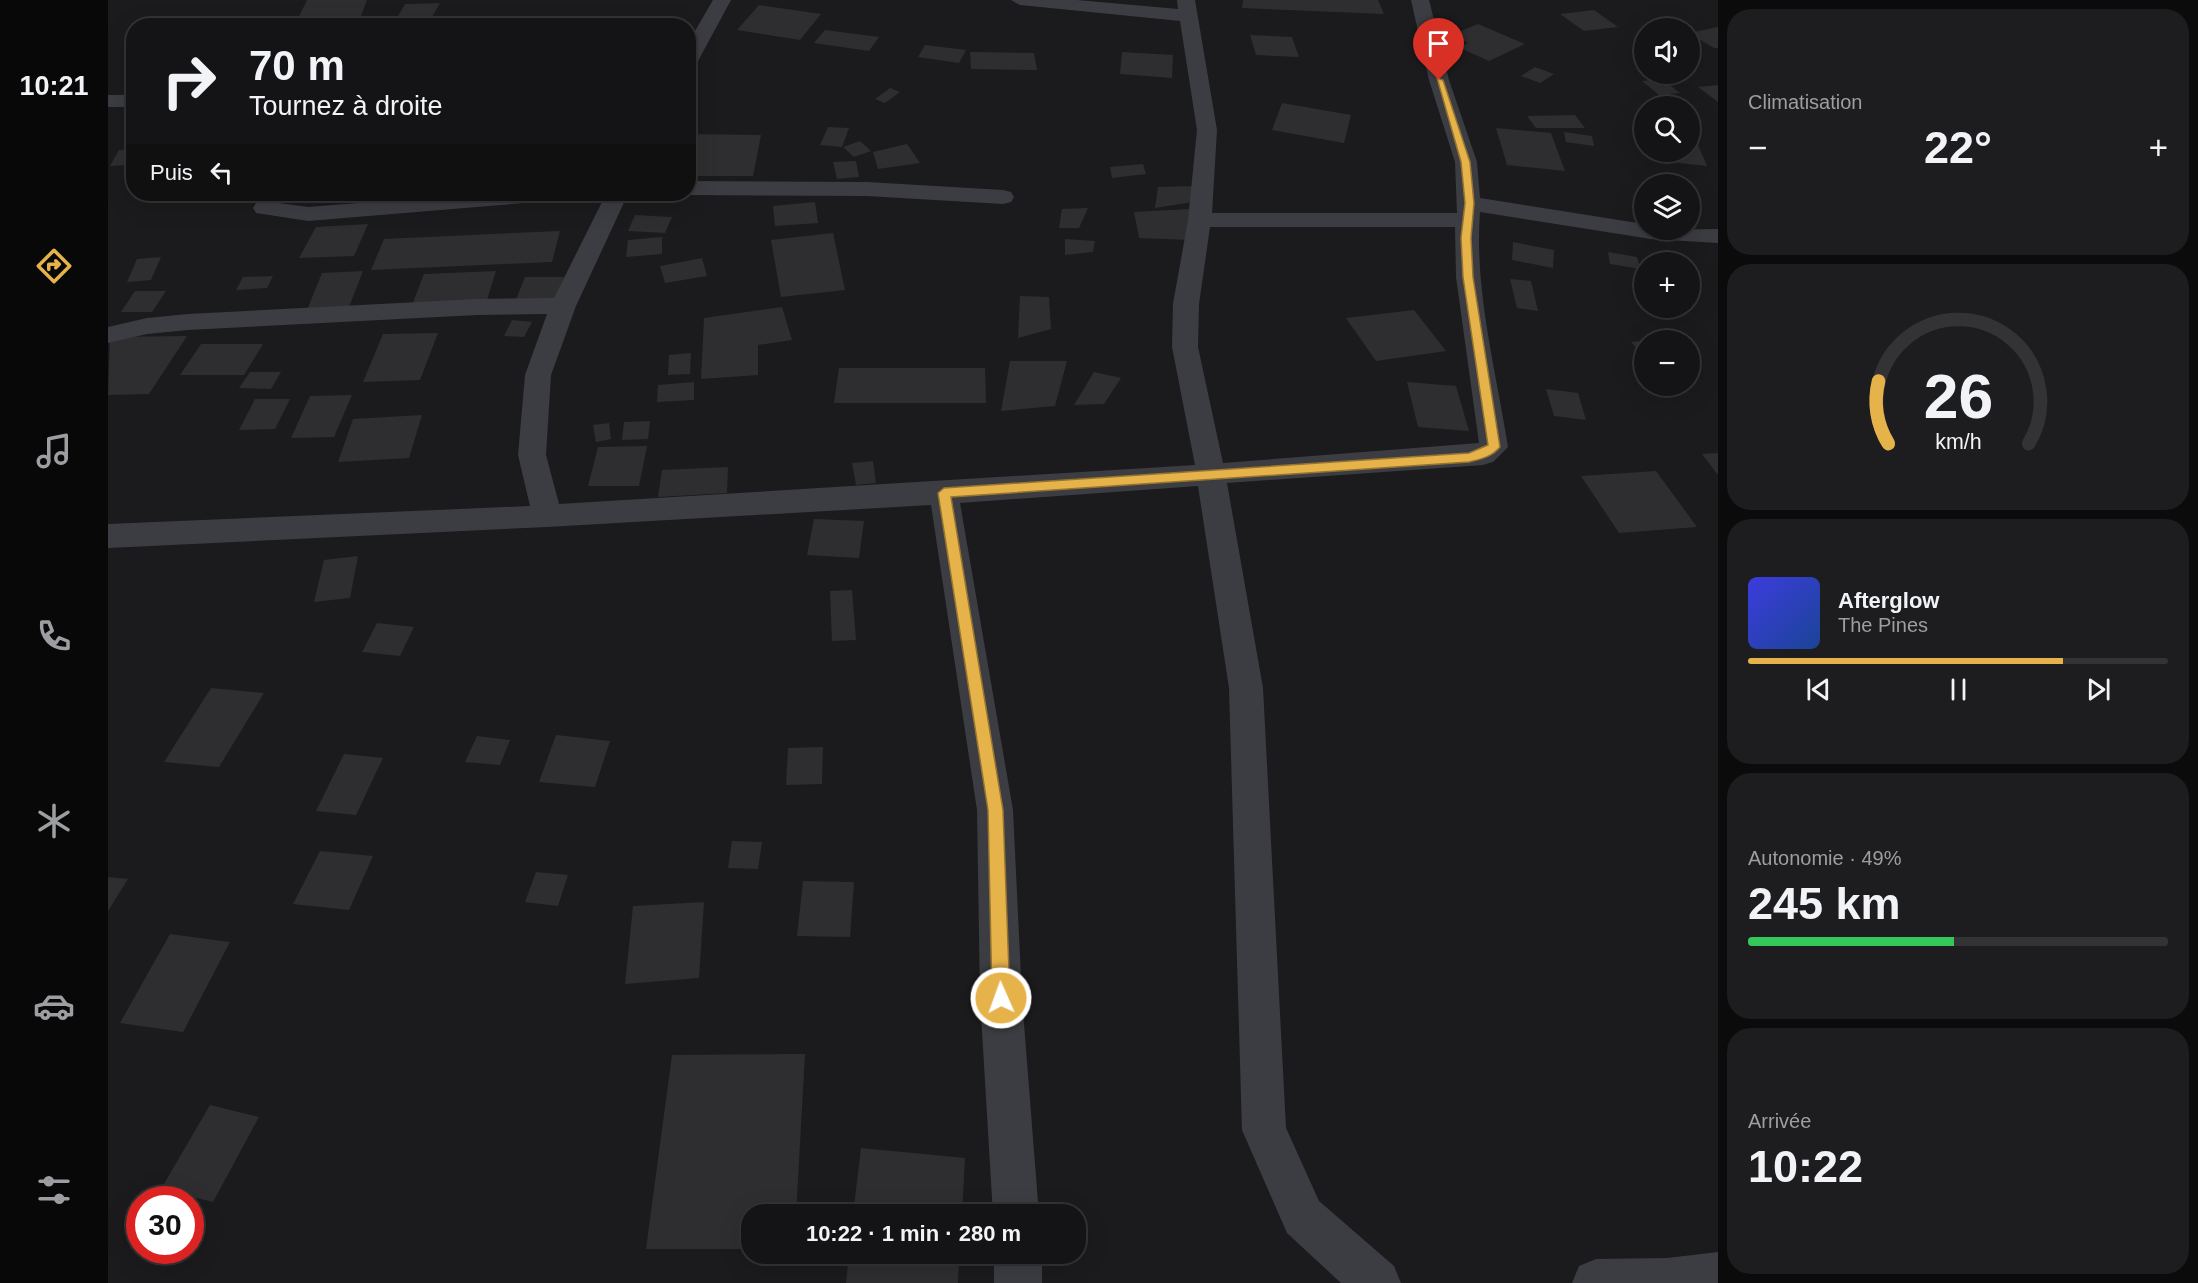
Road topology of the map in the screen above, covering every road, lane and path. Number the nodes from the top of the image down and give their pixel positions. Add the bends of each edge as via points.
1 (722, 0) edge
2 (1020, 0) edge
3 (1420, 0) edge
4 (1188, 8) edge
5 (696, 47) edge
6 (126, 100) edge
7 (108, 101) edge
8 (696, 188) edge
9 (1003, 197) dead end
10 (464, 201) edge
11 (613, 201) edge
12 (264, 208) dead end
13 (1468, 211) junction
14 (1200, 220) junction
15 (1718, 236) edge
16 (563, 306) junction
17 (108, 335) edge
18 (1211, 474) junction
19 (944, 493) junction
20 (547, 516) junction
21 (108, 536) edge
22 (1015, 1204) edge
23 (1018, 1264) edge
24 (1718, 1276) edge
25 (1018, 1283) edge
26 (1377, 1283) edge
27 (1596, 1283) edge

1 - 5 street
2 - 4 street
3 - 13 street via 1439,80 1466,162
4 - 14 street via 1207,130
6 - 7 street
8 - 9 street via 867,189
10 - 12 street via 308,214
11 - 16 street
13 - 14 street
13 - 15 street
13 - 18 street via 1468,277 1494,447 1469,458
14 - 18 street via 1186,304 1185,347
16 - 17 street via 188,322
16 - 20 street via 538,375 534,411 532,455
18 - 19 street
18 - 26 street via 1246,688 1264,1130 1303,1217
19 - 20 street
19 - 22 street via 995,810 1001,998
20 - 21 street
23 - 25 street
24 - 27 street via 1667,1282

